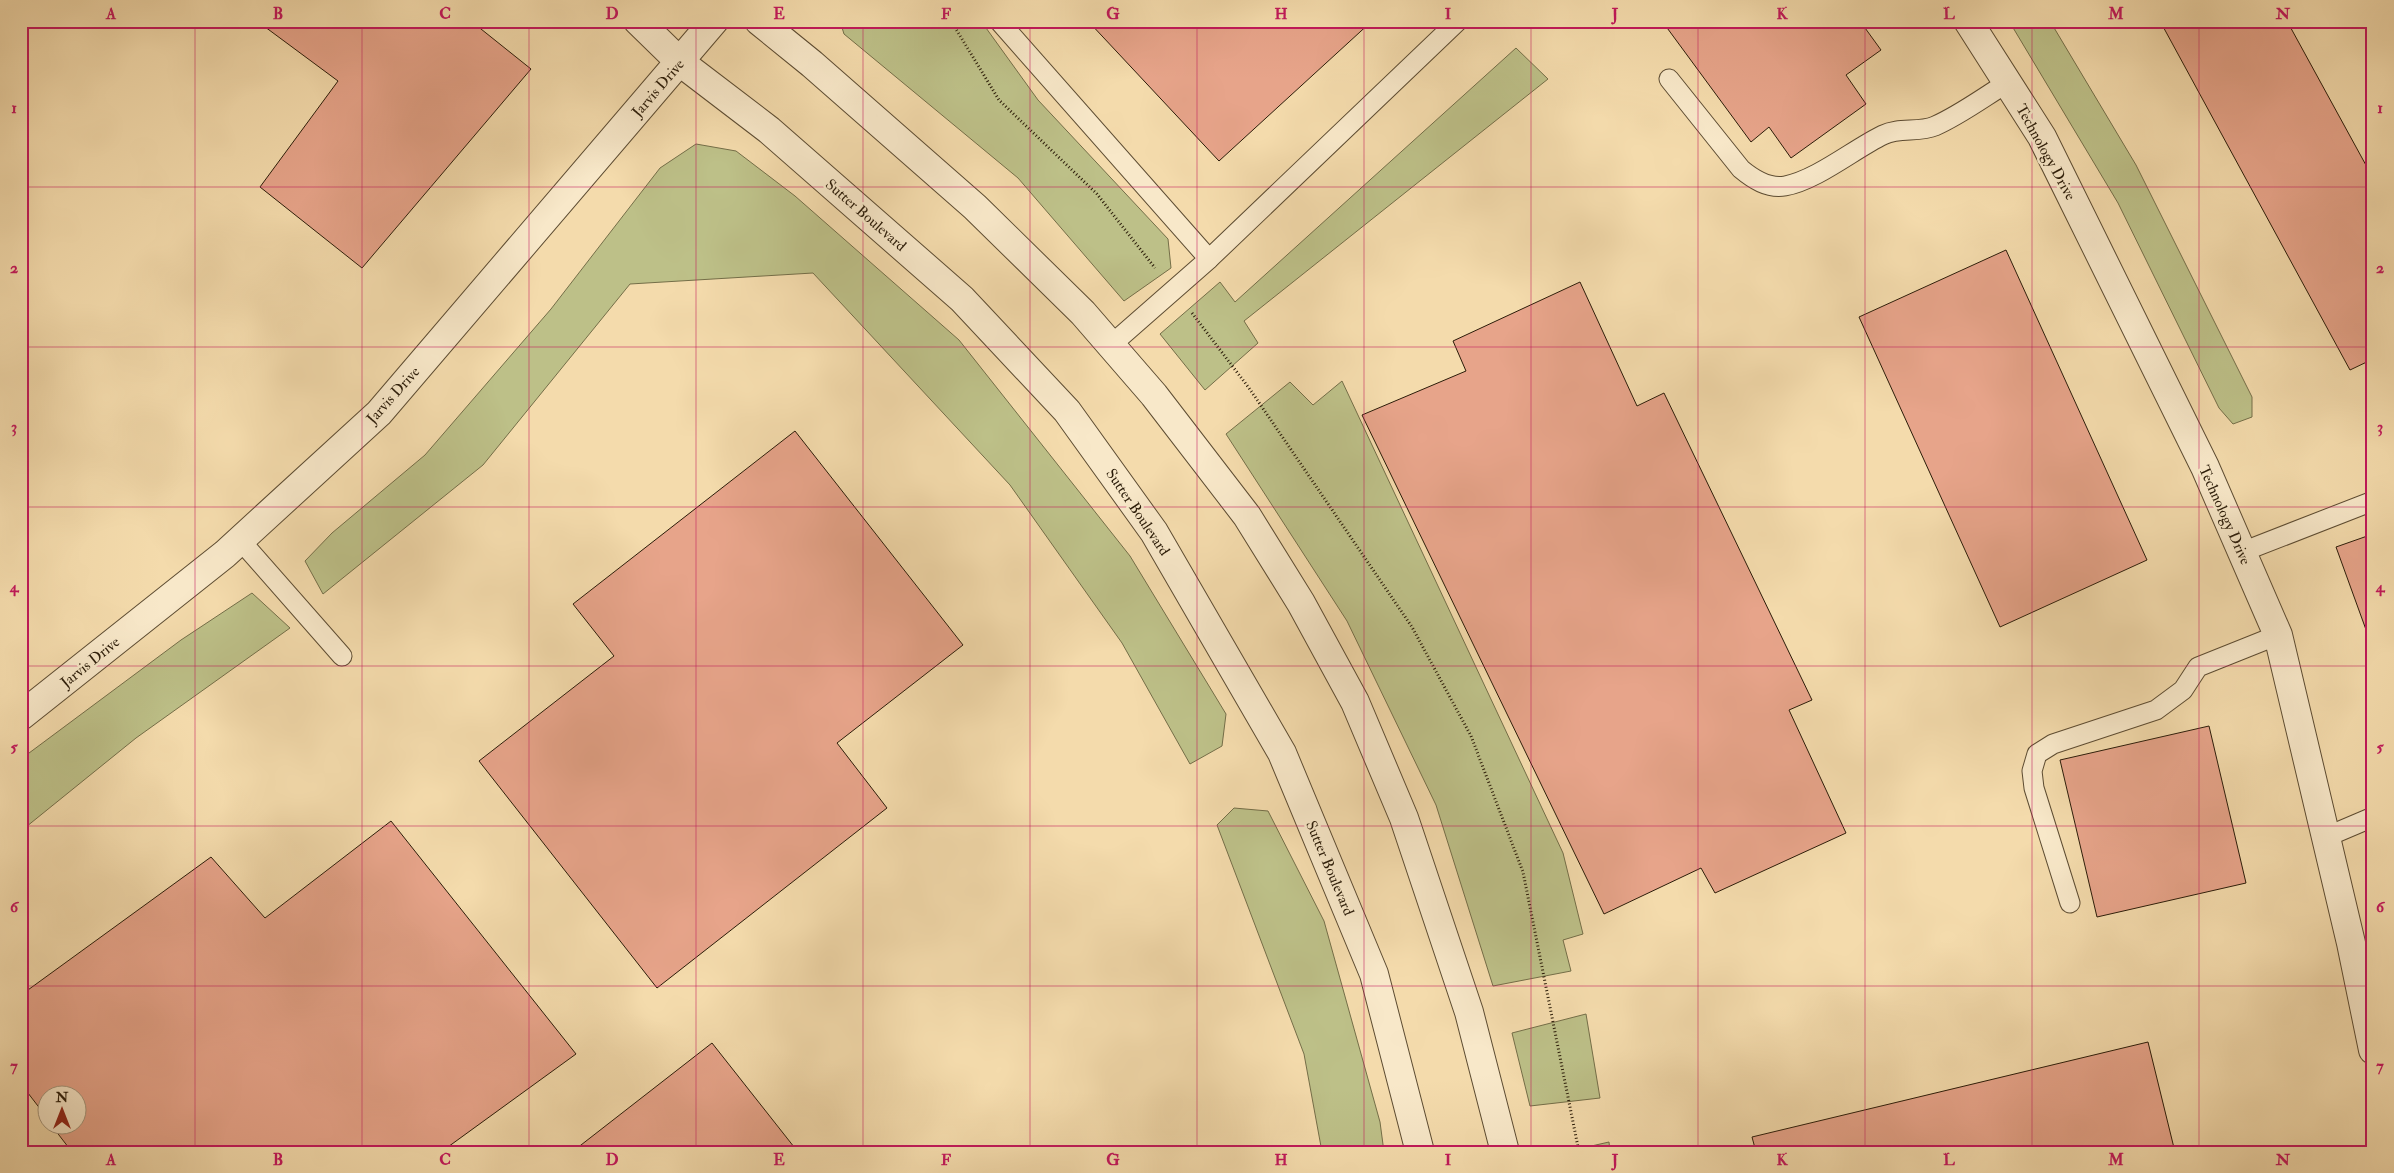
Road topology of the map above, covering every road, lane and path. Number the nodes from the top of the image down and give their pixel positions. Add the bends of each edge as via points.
1 (638, 21) edge
2 (714, 21) edge
3 (759, 21) edge
4 (951, 21) edge
5 (999, 21) edge
6 (1458, 21) edge
7 (1968, 21) edge
8 (680, 62) junction
9 (1669, 79) dead end
10 (2008, 83) junction
11 (1209, 259) junction
12 (1175, 290) junction
13 (1112, 345) junction
14 (2373, 501) edge
15 (240, 540) junction
16 (2242, 552) junction
17 (2278, 635) junction
18 (342, 656) dead end
19 (21, 716) edge
20 (2373, 817) edge
21 (2326, 837) junction
22 (2070, 903) dead end
23 (2373, 1050) edge
24 (1420, 1152) edge
25 (1506, 1152) edge
26 (1578, 1152) edge

1 - 8 street, Sutter Boulevard
2 - 8 street, Jarvis Drive
3 - 13 street via 974,207
4 - 12 path via 999,100 1097,194
5 - 11 lane
6 - 11 lane
7 - 10 street, Technology Drive
8 - 15 street, Jarvis Drive via 379,413
8 - 24 street, Sutter Boulevard via 769,130 962,299 1067,411 1154,532 1282,753 1374,974
9 - 10 lane via 1741,169 1753,179 1784,186 1802,181 1885,134 1934,126
10 - 16 street, Technology Drive via 2042,137 2205,467
11 - 12 lane
12 - 13 lane
12 - 26 path via 1250,388 1412,627 1471,736 1523,872
13 - 25 street via 1247,516 1301,603 1355,702 1404,818 1469,1012
14 - 16 lane
15 - 18 lane
15 - 19 street, Jarvis Drive
16 - 17 street, Technology Drive
17 - 21 street, Technology Drive
17 - 22 lane via 2198,667 2183,690 2156,710 2053,744 2037,754 2032,771 2034,788
20 - 21 lane
21 - 23 street, Technology Drive

